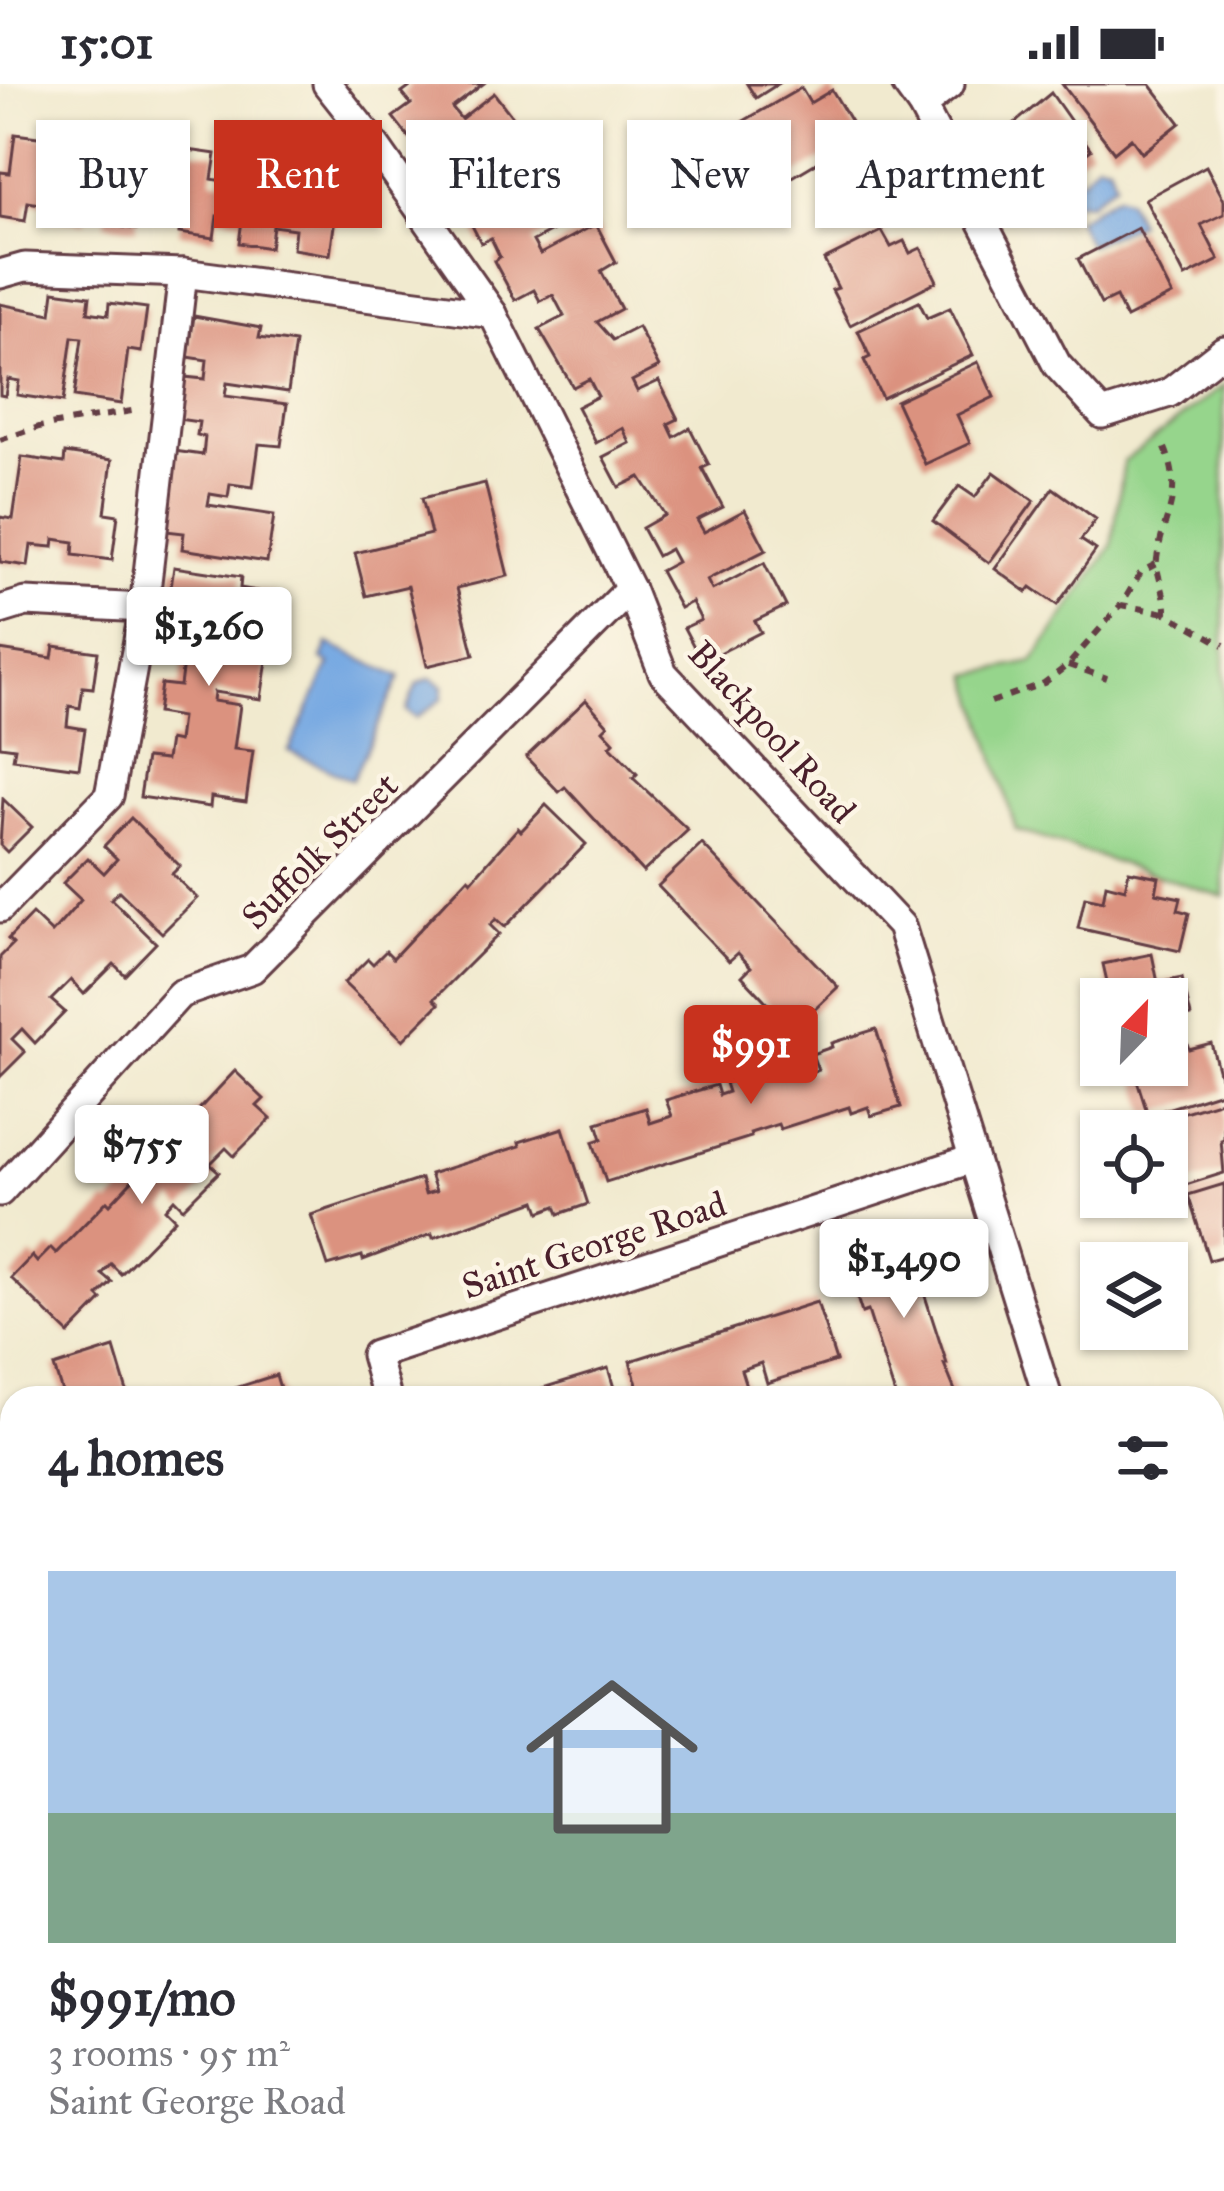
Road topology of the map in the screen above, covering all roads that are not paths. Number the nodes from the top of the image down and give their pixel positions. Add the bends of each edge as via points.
1 (327, 84) edge
2 (950, 84) edge
3 (914, 95) edge
4 (183, 273) junction
5 (0, 274) edge
6 (493, 314) junction
7 (1224, 350) edge
8 (630, 589) junction
9 (144, 608) junction
10 (0, 610) edge
11 (0, 908) edge
12 (972, 1159) junction
13 (0, 1192) edge
14 (384, 1386) edge
15 (1044, 1386) edge

1 - 6 street, Blackpool Road
2 - 3 street
3 - 7 street via 1057,364 1102,414 1169,393
4 - 5 street via 25,267
4 - 6 street
4 - 9 street
6 - 8 street, Blackpool Road
8 - 12 street, Blackpool Road via 663,673 901,926
8 - 13 street, Suffolk Street via 253,969 180,994
9 - 10 street via 26,602
9 - 11 street via 109,796
12 - 14 street, Saint George Road via 375,1355
12 - 15 street, Blackpool Road

